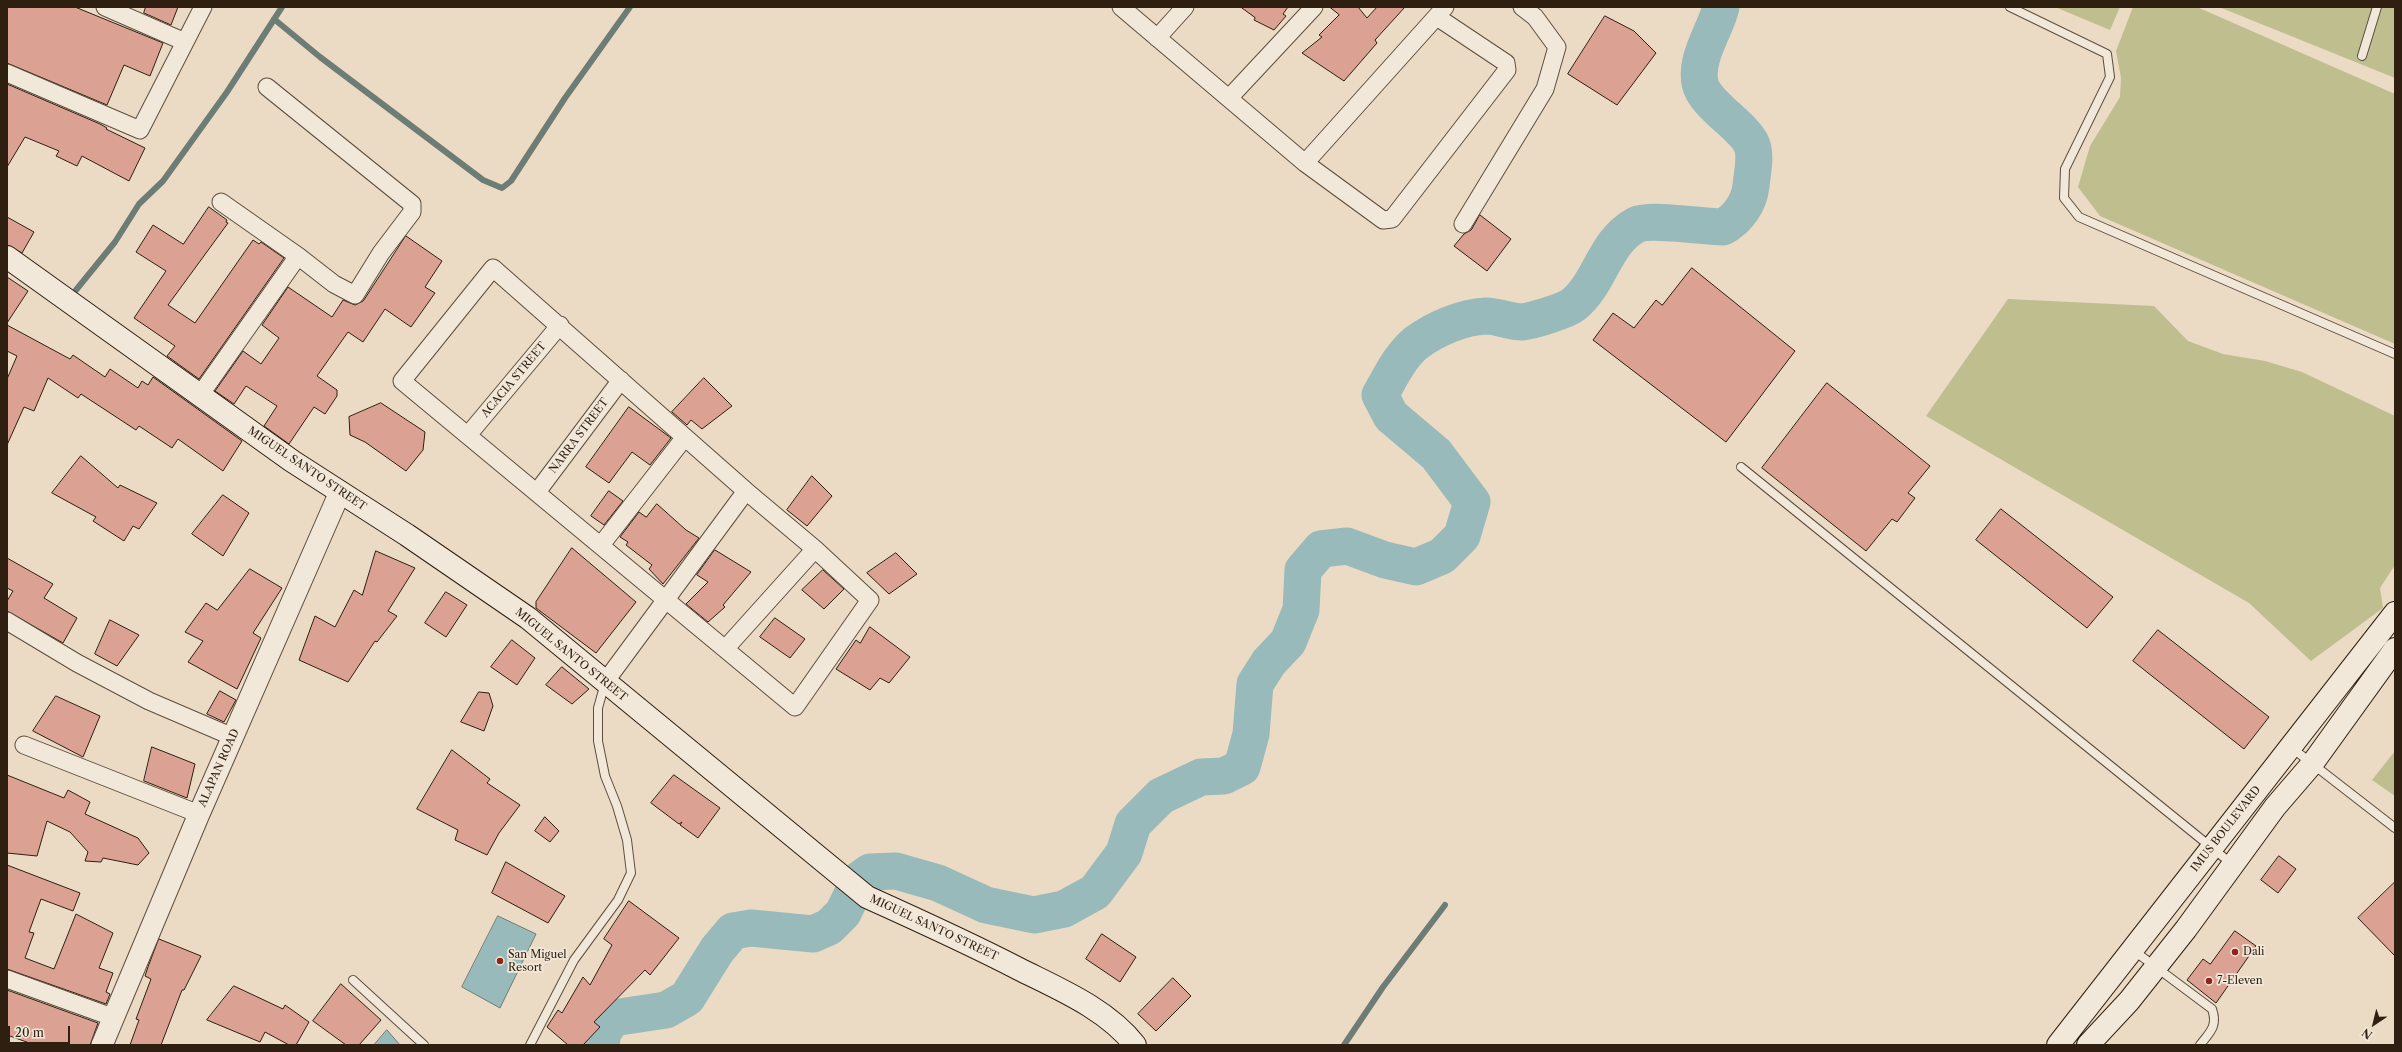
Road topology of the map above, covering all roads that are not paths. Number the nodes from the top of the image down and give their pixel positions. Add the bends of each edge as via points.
1 (105, 7) edge
2 (203, 7) edge
3 (1121, 7) edge
4 (1185, 7) edge
5 (1314, 7) edge
6 (1522, 7) edge
7 (2010, 7) edge
8 (2377, 7) edge
9 (1441, 12) edge
10 (1158, 38) junction
11 (185, 42) junction
12 (2362, 56) dead end
13 (7, 72) edge
14 (267, 87) dead end
15 (1229, 98) junction
16 (1305, 163) junction
17 (222, 202) dead end
18 (1463, 224) dead end
19 (298, 256) junction
20 (7, 257) edge
21 (560, 325) junction
22 (2395, 354) edge
23 (621, 380) junction
24 (200, 395) junction
25 (468, 435) junction
26 (685, 437) junction
27 (1741, 467) dead end
28 (746, 491) junction
29 (340, 492) junction
30 (537, 492) junction
31 (601, 545) junction
32 (815, 549) junction
33 (666, 600) junction
34 (2395, 613) edge
35 (7, 621) edge
36 (2395, 648) edge
37 (725, 649) junction
38 (605, 682) junction
39 (233, 737) junction
40 (24, 746) dead end
41 (2291, 747) junction
42 (2312, 764) junction
43 (199, 814) junction
44 (2395, 828) edge
45 (2211, 846) junction
46 (2233, 864) junction
47 (2132, 950) junction
48 (2156, 966) junction
49 (7, 980) edge
50 (353, 980) dead end
51 (112, 1016) junction
52 (2064, 1038) edge
53 (102, 1045) edge
54 (424, 1045) edge
55 (530, 1045) edge
56 (1135, 1045) edge
57 (2087, 1045) edge
58 (2200, 1045) edge

1 - 11 street
2 - 11 street
3 - 10 street
4 - 10 street
5 - 15 street
6 - 18 street via 1535,17 1557,47 1545,89
7 - 22 lane via 2107,54 2110,77 2065,169 2064,198 2079,217
8 - 12 lane
9 - 16 street
9 - 16 street via 1506,63 1507,70 1392,219 1383,220
10 - 15 street
11 - 13 street via 140,130
14 - 19 street via 412,204 412,212 381,253 355,295 334,284
15 - 16 street
17 - 19 street
19 - 24 street
20 - 24 main road, MIGUEL SANTO STREET
21 - 23 street
21 - 25 street, ACACIA STREET
21 - 25 street via 493,268 402,381
23 - 26 street
23 - 30 street, NARRA STREET
24 - 29 main road, MIGUEL SANTO STREET
25 - 30 street
26 - 28 street
26 - 31 street
27 - 45 lane
28 - 32 street
28 - 33 street
29 - 38 main road, MIGUEL SANTO STREET via 505,601
29 - 39 street, ALAPAN ROAD
30 - 31 street
31 - 33 street
32 - 37 street
32 - 37 street via 870,600 795,707
33 - 37 street
33 - 38 street
34 - 41 main road, IMUS BOULEVARD
35 - 39 street via 77,663 149,701
36 - 42 main road
38 - 55 lane via 598,708 598,741 605,776 627,840 631,873 618,900 574,960
38 - 56 main road, MIGUEL SANTO STREET via 867,897 926,922 1059,989 1118,1027
39 - 43 street, ALAPAN ROAD
40 - 43 street
41 - 42 lane
41 - 45 main road, IMUS BOULEVARD
42 - 44 lane
42 - 46 main road via 2275,807
43 - 51 street, ALAPAN ROAD
45 - 46 lane
45 - 47 main road, IMUS BOULEVARD
46 - 48 main road
47 - 48 lane
47 - 52 main road, IMUS BOULEVARD
48 - 57 main road via 2129,1001
48 - 58 lane via 2212,1009 2215,1018 2212,1030
49 - 51 street
50 - 54 lane
51 - 53 street, ALAPAN ROAD
52 - 57 main road

